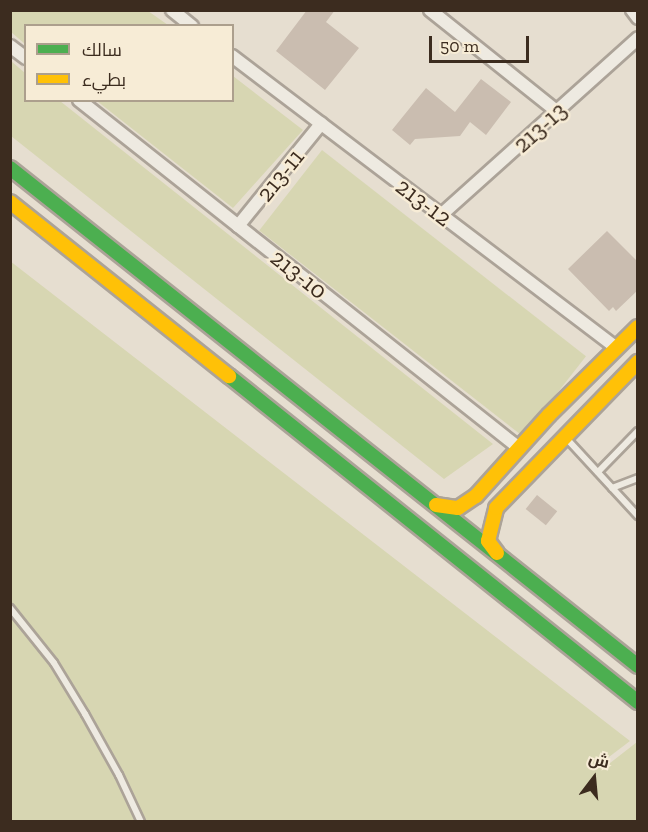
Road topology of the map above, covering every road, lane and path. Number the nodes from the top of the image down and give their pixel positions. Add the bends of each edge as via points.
1 (172, 10) edge
2 (430, 10) edge
3 (632, 10) edge
4 (638, 18) edge
5 (190, 24) edge
6 (638, 38) edge
7 (10, 46) edge
8 (24, 56) edge
9 (234, 58) edge
10 (83, 102) edge
11 (558, 112) junction
12 (321, 124) junction
13 (10, 168) edge
14 (10, 202) edge
15 (441, 215) junction
16 (238, 226) junction
17 (638, 327) edge
18 (616, 348) junction
19 (638, 362) edge
20 (638, 430) edge
21 (565, 436) junction
22 (519, 448) junction
23 (598, 472) junction
24 (638, 478) edge
25 (612, 488) junction
26 (472, 498) junction
27 (436, 505) junction
28 (492, 515) junction
29 (638, 516) edge
30 (498, 554) junction
31 (10, 608) edge
32 (638, 666) edge
33 (638, 702) edge
34 (141, 822) edge

1 - 5 street
2 - 11 street
3 - 4 street
6 - 11 street, 213-13
7 - 8 street
9 - 12 street, 213-12
10 - 16 street, 213-10
11 - 15 street, 213-13
12 - 15 street, 213-12
12 - 16 street, 213-11
13 - 27 main road
14 - 33 main road
15 - 18 street, 213-12
16 - 22 street, 213-10
17 - 18 main road
18 - 22 main road
19 - 21 main road
20 - 23 lane
21 - 23 lane
21 - 28 main road
22 - 26 main road
23 - 25 lane
24 - 25 lane
25 - 29 lane
26 - 27 main road via 458,508
26 - 28 main road via 473,512
27 - 30 main road
28 - 30 main road via 488,541
30 - 32 main road
31 - 34 lane via 66,683

